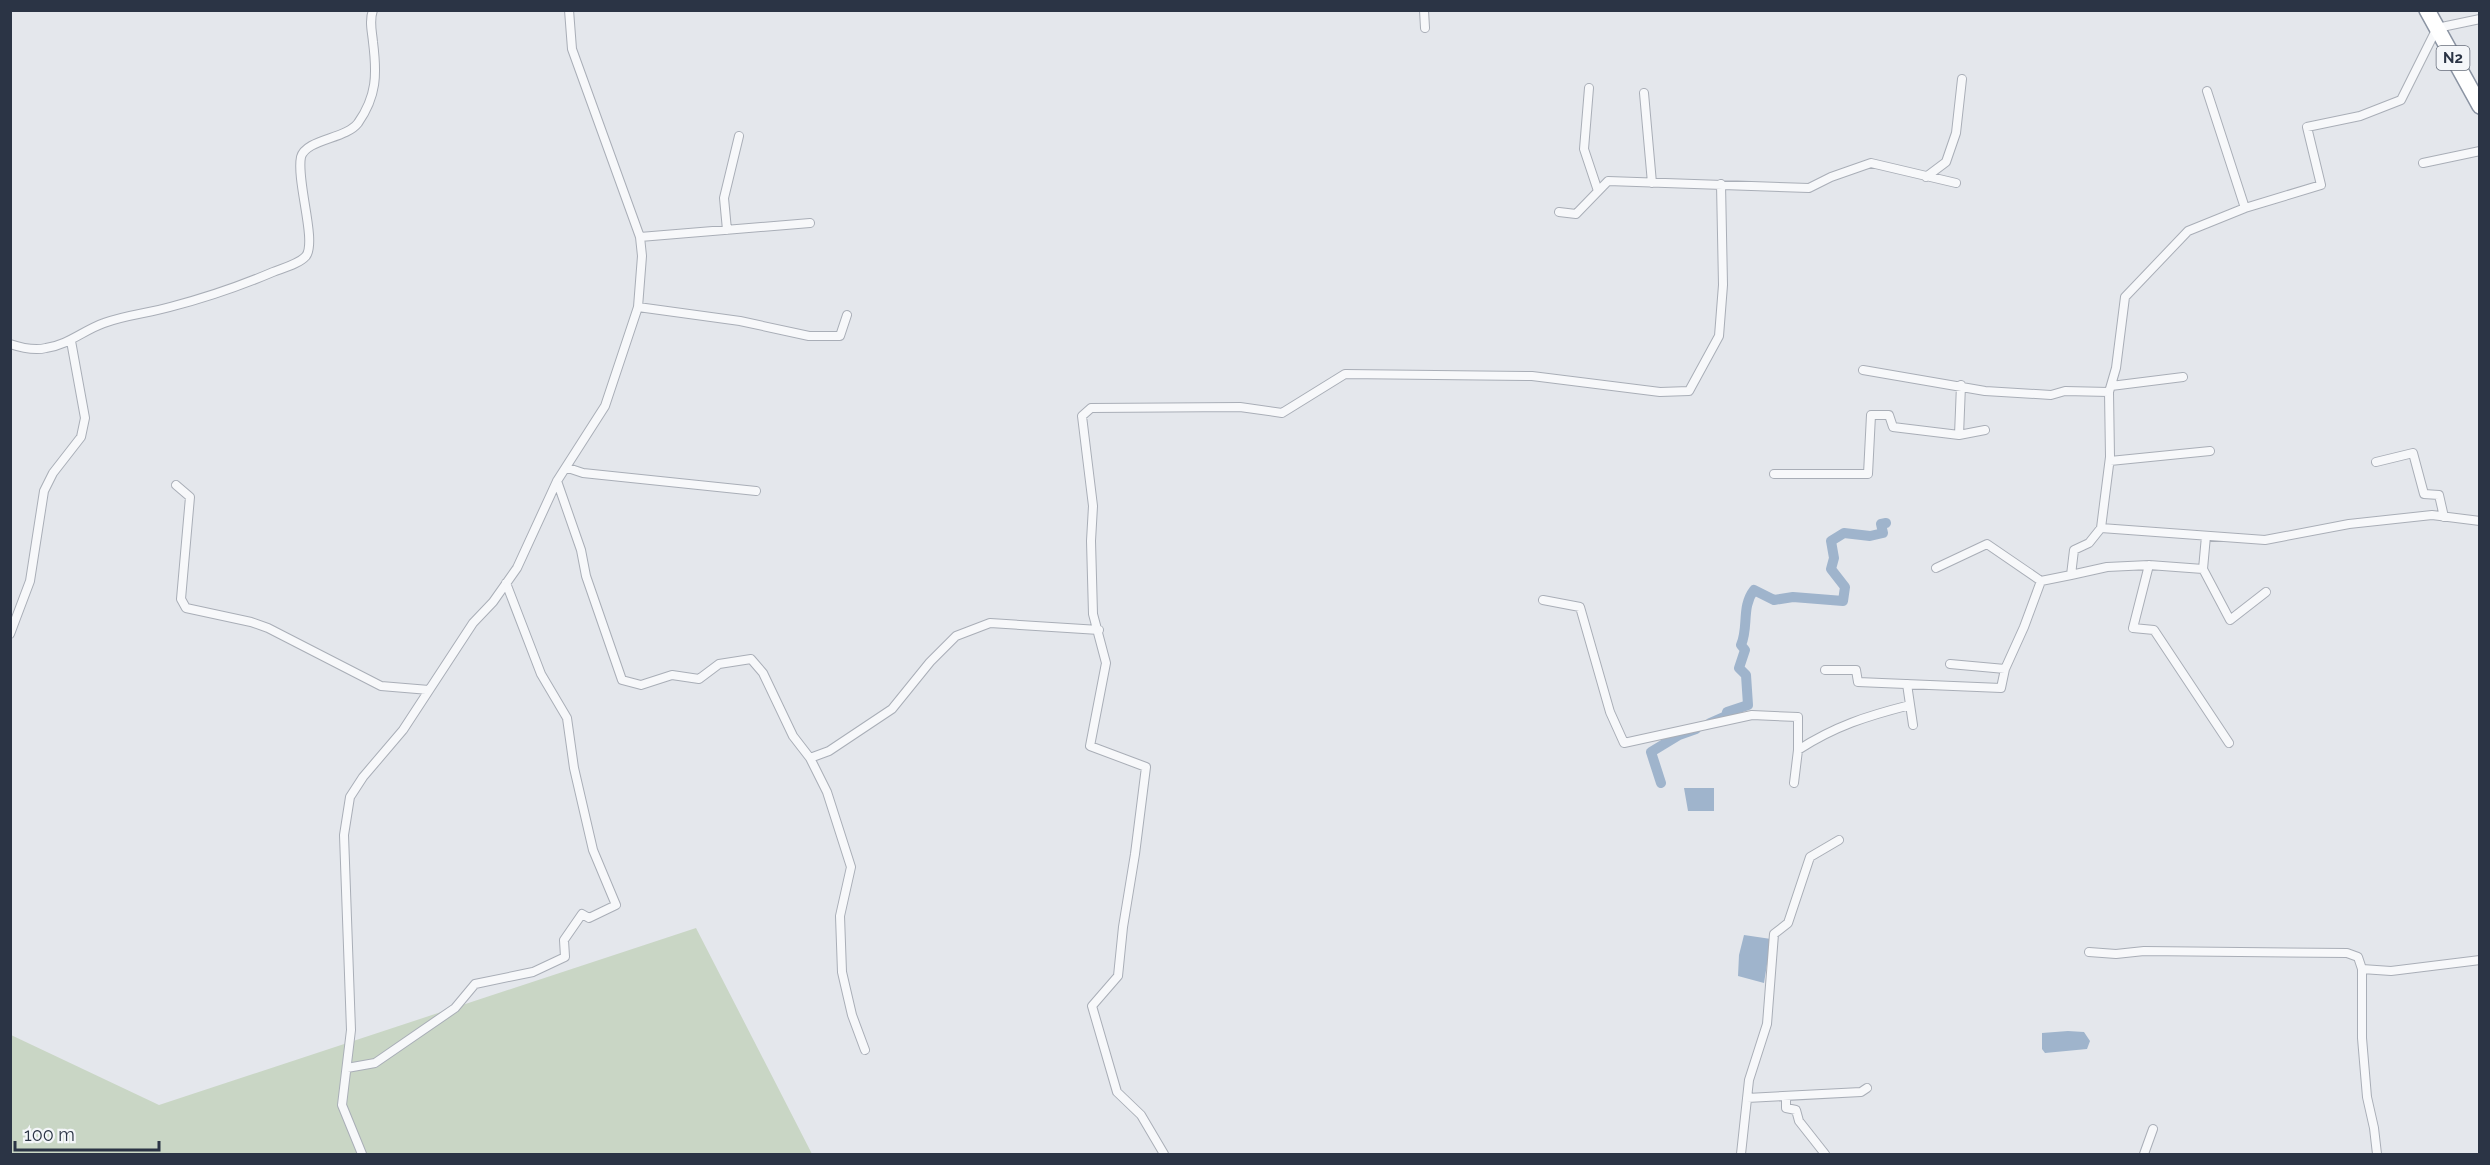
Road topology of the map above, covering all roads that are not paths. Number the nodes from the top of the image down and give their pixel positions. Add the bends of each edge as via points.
1 (373, 10) edge
2 (569, 10) edge
3 (1424, 10) edge
4 (2427, 10) edge
5 (2480, 19) edge
6 (1425, 28) dead end
7 (2437, 28) junction
8 (1962, 80) dead end
9 (1589, 88) dead end
10 (2208, 91) dead end
11 (1644, 93) dead end
12 (2480, 106) edge
13 (739, 136) dead end
14 (2480, 151) edge
15 (2422, 163) dead end
16 (1926, 177) junction
17 (1652, 183) junction
18 (1956, 183) dead end
19 (1721, 184) junction
20 (1598, 191) junction
21 (2245, 208) junction
22 (1558, 212) dead end
23 (810, 223) dead end
24 (727, 230) junction
25 (640, 237) junction
26 (638, 307) junction
27 (847, 315) dead end
28 (71, 341) junction
29 (10, 344) edge
30 (1863, 370) dead end
31 (2183, 377) dead end
32 (1961, 386) junction
33 (2110, 389) junction
34 (1985, 430) dead end
35 (1959, 435) junction
36 (2210, 451) dead end
37 (2110, 461) junction
38 (2376, 462) dead end
39 (568, 468) junction
40 (1774, 474) dead end
41 (557, 482) junction
42 (176, 485) dead end
43 (756, 491) dead end
44 (2444, 517) junction
45 (2480, 521) edge
46 (2101, 528) junction
47 (2206, 536) junction
48 (2149, 565) junction
49 (1936, 568) dead end
50 (2203, 569) junction
51 (2071, 575) junction
52 (2041, 581) junction
53 (506, 583) junction
54 (2266, 592) dead end
55 (1543, 600) dead end
56 (1099, 630) junction
57 (10, 634) edge
58 (1950, 664) dead end
59 (2005, 669) junction
60 (1825, 670) dead end
61 (1907, 684) junction
62 (429, 690) junction
63 (1910, 705) junction
64 (1913, 725) dead end
65 (2229, 743) dead end
66 (1798, 750) junction
67 (810, 758) junction
68 (1794, 783) dead end
69 (1839, 840) dead end
70 (2089, 952) dead end
71 (2480, 960) edge
72 (2362, 969) junction
73 (865, 1050) dead end
74 (347, 1068) junction
75 (1866, 1088) dead end
76 (1786, 1096) junction
77 (1747, 1098) junction
78 (2153, 1129) dead end
79 (362, 1155) edge
80 (1164, 1155) edge
81 (1741, 1155) edge
82 (1825, 1155) edge
83 (2144, 1155) edge
84 (2377, 1155) edge

1 - 28 street via 370,21 376,67 374,92 356,126 310,146 302,154 302,195 311,243 306,256 237,286 103,323
2 - 25 street via 572,49
3 - 6 street
4 - 7 highway, N2
5 - 7 street
7 - 12 highway, N2
7 - 21 street via 2401,100 2360,116 2307,127 2321,185
8 - 16 street via 1956,133 1946,162
9 - 20 street via 1584,149
10 - 21 street
11 - 17 street
13 - 24 street via 724,198
14 - 15 street
16 - 18 street
16 - 19 street via 1871,163 1809,188
17 - 19 street
17 - 20 street via 1608,181
19 - 56 street via 1724,285 1719,336 1689,391 1660,392 1532,376 1345,374 1282,412 1240,407 1091,408 1082,416 1093,506 1093,614
20 - 22 street via 1576,214
21 - 33 street via 2188,231 2125,297
23 - 24 street
24 - 25 street
25 - 26 street
26 - 27 street via 740,321 809,336 840,336
26 - 39 street via 605,406
28 - 29 street via 46,349 24,349
28 - 57 street via 85,418 81,437 44,491 30,580
30 - 32 street
31 - 33 street
32 - 33 street via 2050,395
32 - 35 street
33 - 37 street
34 - 35 street
35 - 40 street via 1893,427 1889,415 1871,415 1868,474
36 - 37 street
37 - 46 street
38 - 44 street via 2413,453 2424,494 2439,495
39 - 41 street
39 - 43 street via 583,473
41 - 53 street via 517,568
41 - 67 street via 622,680 641,685 672,675 699,679 719,664 751,659 763,673 793,736
42 - 62 street via 189,497 181,599 186,608 268,628 381,686
44 - 45 street
44 - 47 street via 2349,524 2265,540
46 - 47 street
46 - 51 street via 2090,543 2074,550
47 - 50 street
48 - 50 street
48 - 51 street via 2107,567
48 - 65 street via 2133,628 2154,630
49 - 52 street via 1987,544
50 - 54 street via 2230,620
51 - 52 street
52 - 59 street
53 - 62 street via 473,623
53 - 74 street via 541,674 567,718 593,850 616,905 589,918 582,914 564,940 565,957 533,972 475,984 455,1008 375,1063
55 - 66 street via 1580,607 1610,712 1624,744 1752,715 1798,717
56 - 67 street via 990,623 956,636 892,709
56 - 80 street via 1106,663 1090,746 1146,767 1118,976 1092,1006 1117,1092 1141,1115
58 - 59 street
59 - 61 street via 2001,688
60 - 61 street via 1856,670 1858,682
61 - 63 street
62 - 74 street via 350,797 344,835 351,1030
63 - 64 street
63 - 66 street via 1827,732
66 - 68 street
67 - 73 street via 827,792 851,867 840,915 842,972
69 - 77 street via 1810,857 1788,923 1774,934 1767,1024
70 - 72 street via 2347,953 2358,957
71 - 72 street via 2391,971
72 - 84 street via 2362,1038
74 - 79 street via 342,1105
75 - 76 street via 1861,1092
76 - 77 street
76 - 82 street via 1786,1108 1796,1110 1799,1121
77 - 81 street
78 - 83 street

